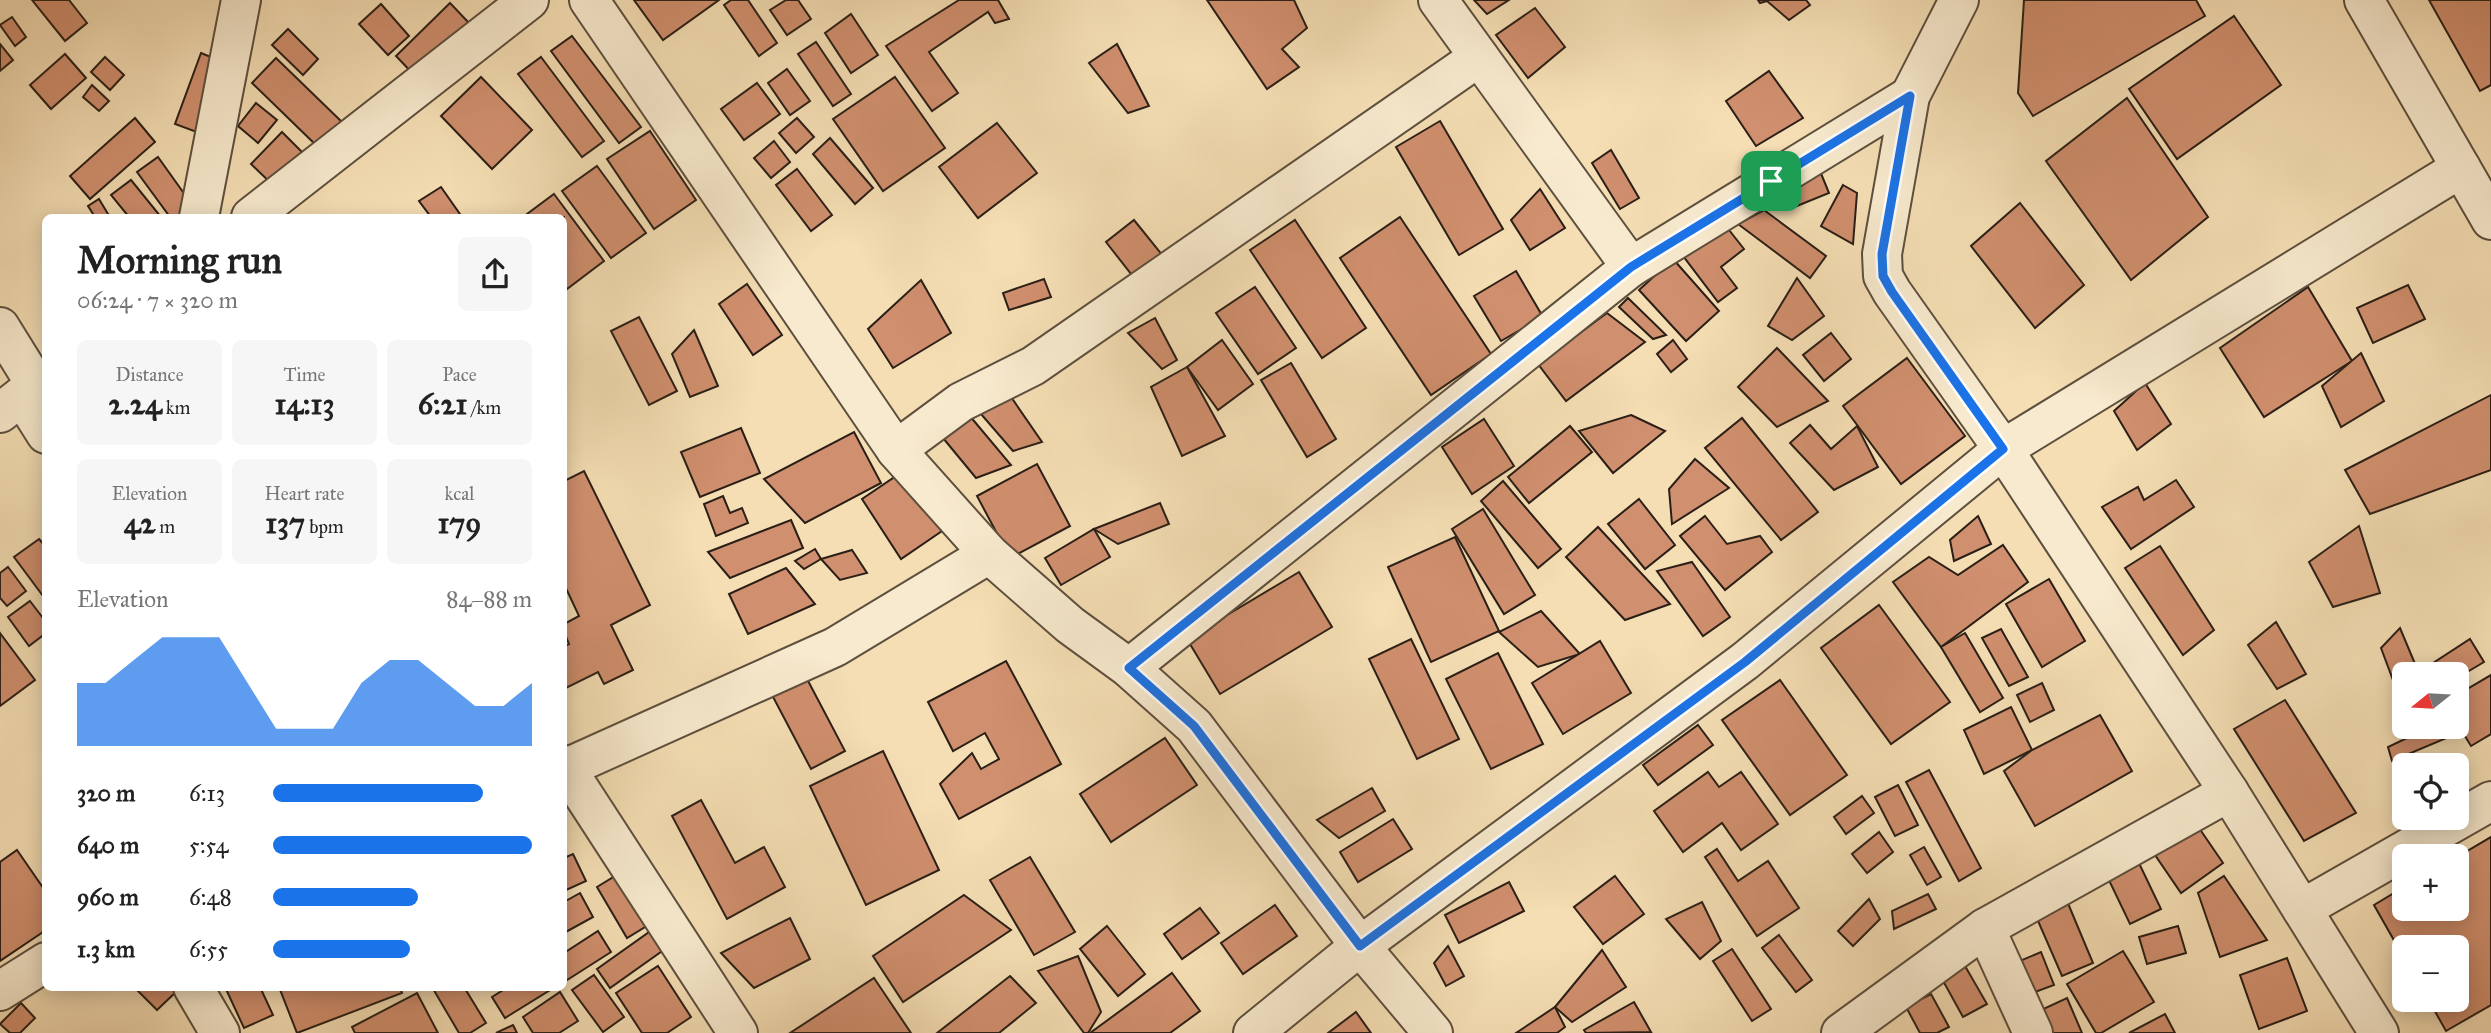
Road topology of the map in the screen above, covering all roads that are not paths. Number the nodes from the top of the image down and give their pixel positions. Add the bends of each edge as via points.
1 (241, 0) edge
2 (589, 0) edge
3 (1438, 0) edge
4 (1959, 0) edge
5 (2364, 0) edge
6 (512, 4) edge
7 (1479, 57) junction
8 (1910, 96) junction
9 (2461, 168) junction
10 (200, 214) edge
11 (255, 214) edge
12 (2491, 220) edge
13 (1631, 267) junction
14 (0, 327) edge
15 (26, 392) edge
16 (42, 426) edge
17 (2003, 449) junction
18 (896, 450) junction
19 (989, 554) junction
20 (1129, 668) junction
21 (567, 766) edge
22 (567, 772) edge
23 (2229, 792) junction
24 (2491, 801) edge
25 (2302, 909) junction
26 (1985, 928) junction
27 (1360, 946) junction
28 (42, 965) edge
29 (195, 991) edge
30 (0, 992) edge
31 (220, 1033) edge
32 (738, 1033) edge
33 (1253, 1033) edge
34 (1433, 1033) edge
35 (1841, 1033) edge
36 (2033, 1033) edge
37 (2379, 1033) edge

1 - 10 street
2 - 18 street
3 - 7 street
4 - 8 street
5 - 9 street
6 - 11 street
7 - 13 street
7 - 18 street via 1033,366 961,401
8 - 13 street
8 - 17 street via 1882,254 1883,276
9 - 12 street
9 - 17 street
13 - 20 street
14 - 15 street
15 - 16 street
17 - 23 street
17 - 27 street via 1745,662
18 - 19 street
19 - 20 street via 1070,625
19 - 21 street via 835,647
20 - 27 street via 1194,726
22 - 32 street
23 - 25 street
23 - 26 street
24 - 25 street
25 - 37 street
26 - 35 street
26 - 36 street
27 - 33 street
27 - 34 street
28 - 30 street
29 - 31 street

